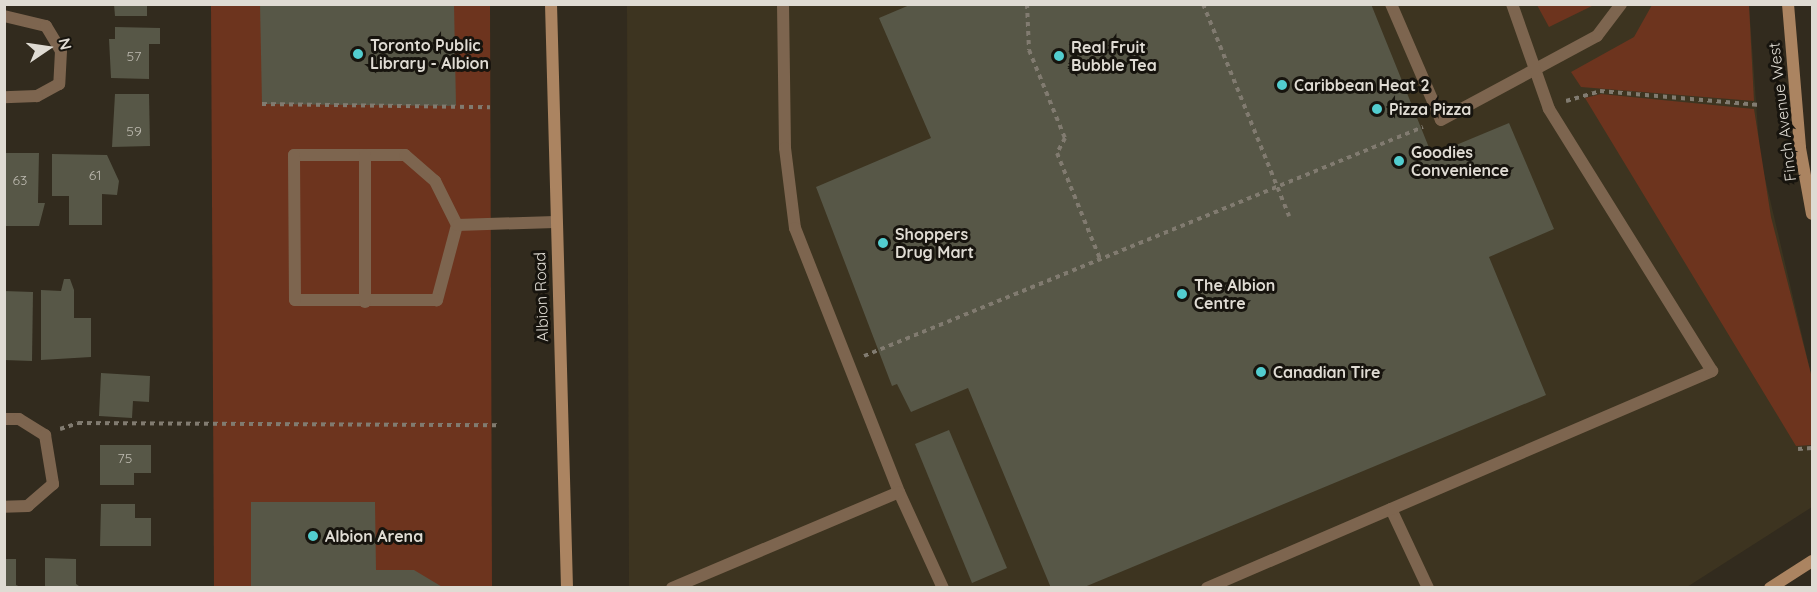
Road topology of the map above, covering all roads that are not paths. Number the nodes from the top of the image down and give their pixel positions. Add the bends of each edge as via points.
1 (551, 4) edge
2 (783, 4) edge
3 (1391, 4) edge
4 (1512, 4) edge
5 (1621, 4) edge
6 (1788, 4) edge
7 (4, 16) edge
8 (1536, 68) junction
9 (4, 97) edge
10 (365, 155) junction
11 (1812, 214) edge
12 (555, 222) junction
13 (457, 225) junction
14 (365, 302) junction
15 (4, 419) edge
16 (899, 492) junction
17 (4, 507) edge
18 (1391, 509) junction
19 (1812, 561) edge
20 (567, 588) edge
21 (672, 588) edge
22 (943, 588) edge
23 (1207, 588) edge
24 (1428, 588) edge
25 (1770, 588) edge

1 - 12 main road, Albion Road
2 - 16 street via 785,148 795,228
3 - 8 street via 1441,120
4 - 8 street
5 - 8 street via 1597,36
6 - 11 main road, Finch Avenue West via 1800,148
7 - 9 street via 46,26 61,51 59,84 37,96
8 - 18 street via 1549,109 1712,370
10 - 13 street via 405,155 435,180
10 - 14 street
10 - 14 street via 294,155 295,300
12 - 13 street
12 - 20 main road, Albion Road
13 - 14 street via 437,300
15 - 17 street via 19,419 45,435 53,484 28,506
16 - 21 street
16 - 22 street
18 - 23 street
18 - 24 street
19 - 25 main road

